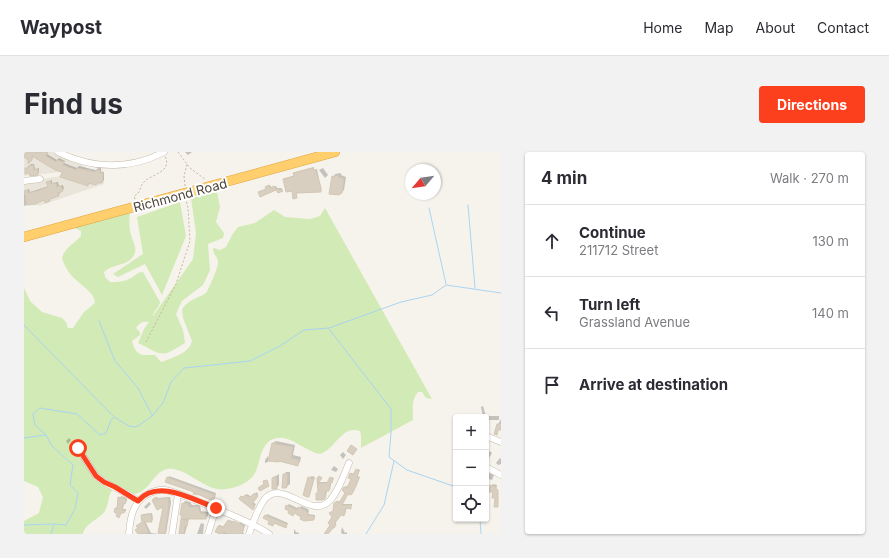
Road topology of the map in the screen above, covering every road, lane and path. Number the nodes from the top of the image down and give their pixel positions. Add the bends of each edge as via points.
1 (58, 152) edge
2 (163, 152) edge
3 (178, 152) edge
4 (335, 152) edge
5 (187, 163) junction
6 (40, 179) dead end
7 (24, 180) edge
8 (218, 185) junction
9 (185, 194) junction
10 (135, 201) dead end
11 (24, 237) edge
12 (146, 342) dead end
13 (489, 437) edge
14 (501, 442) edge
15 (78, 448) dead end
16 (349, 463) dead end
17 (489, 469) edge
18 (501, 475) edge
19 (178, 494) junction
20 (138, 501) junction
21 (216, 508) junction
22 (252, 525) junction
23 (129, 534) edge
24 (172, 534) edge
25 (208, 534) edge
26 (249, 534) edge
27 (270, 534) edge

1 - 2 street via 84,162 114,166 144,161
2 - 10 path via 167,160 166,166 160,173 143,183 139,193 134,197
3 - 5 path
4 - 8 highway, Richmond Road
5 - 8 path via 199,175
5 - 9 path via 184,176
6 - 7 street
8 - 9 highway, Richmond Road
9 - 11 highway, Richmond Road
9 - 12 path via 190,241 176,284
13 - 14 street
15 - 20 street via 96,476
16 - 22 street via 333,498 326,504 312,506 285,495 272,494 264,501
17 - 18 street
19 - 20 street via 164,490 155,491
19 - 21 street
19 - 24 street
20 - 23 street via 132,513
21 - 22 street
21 - 25 street
22 - 26 street
22 - 27 street

